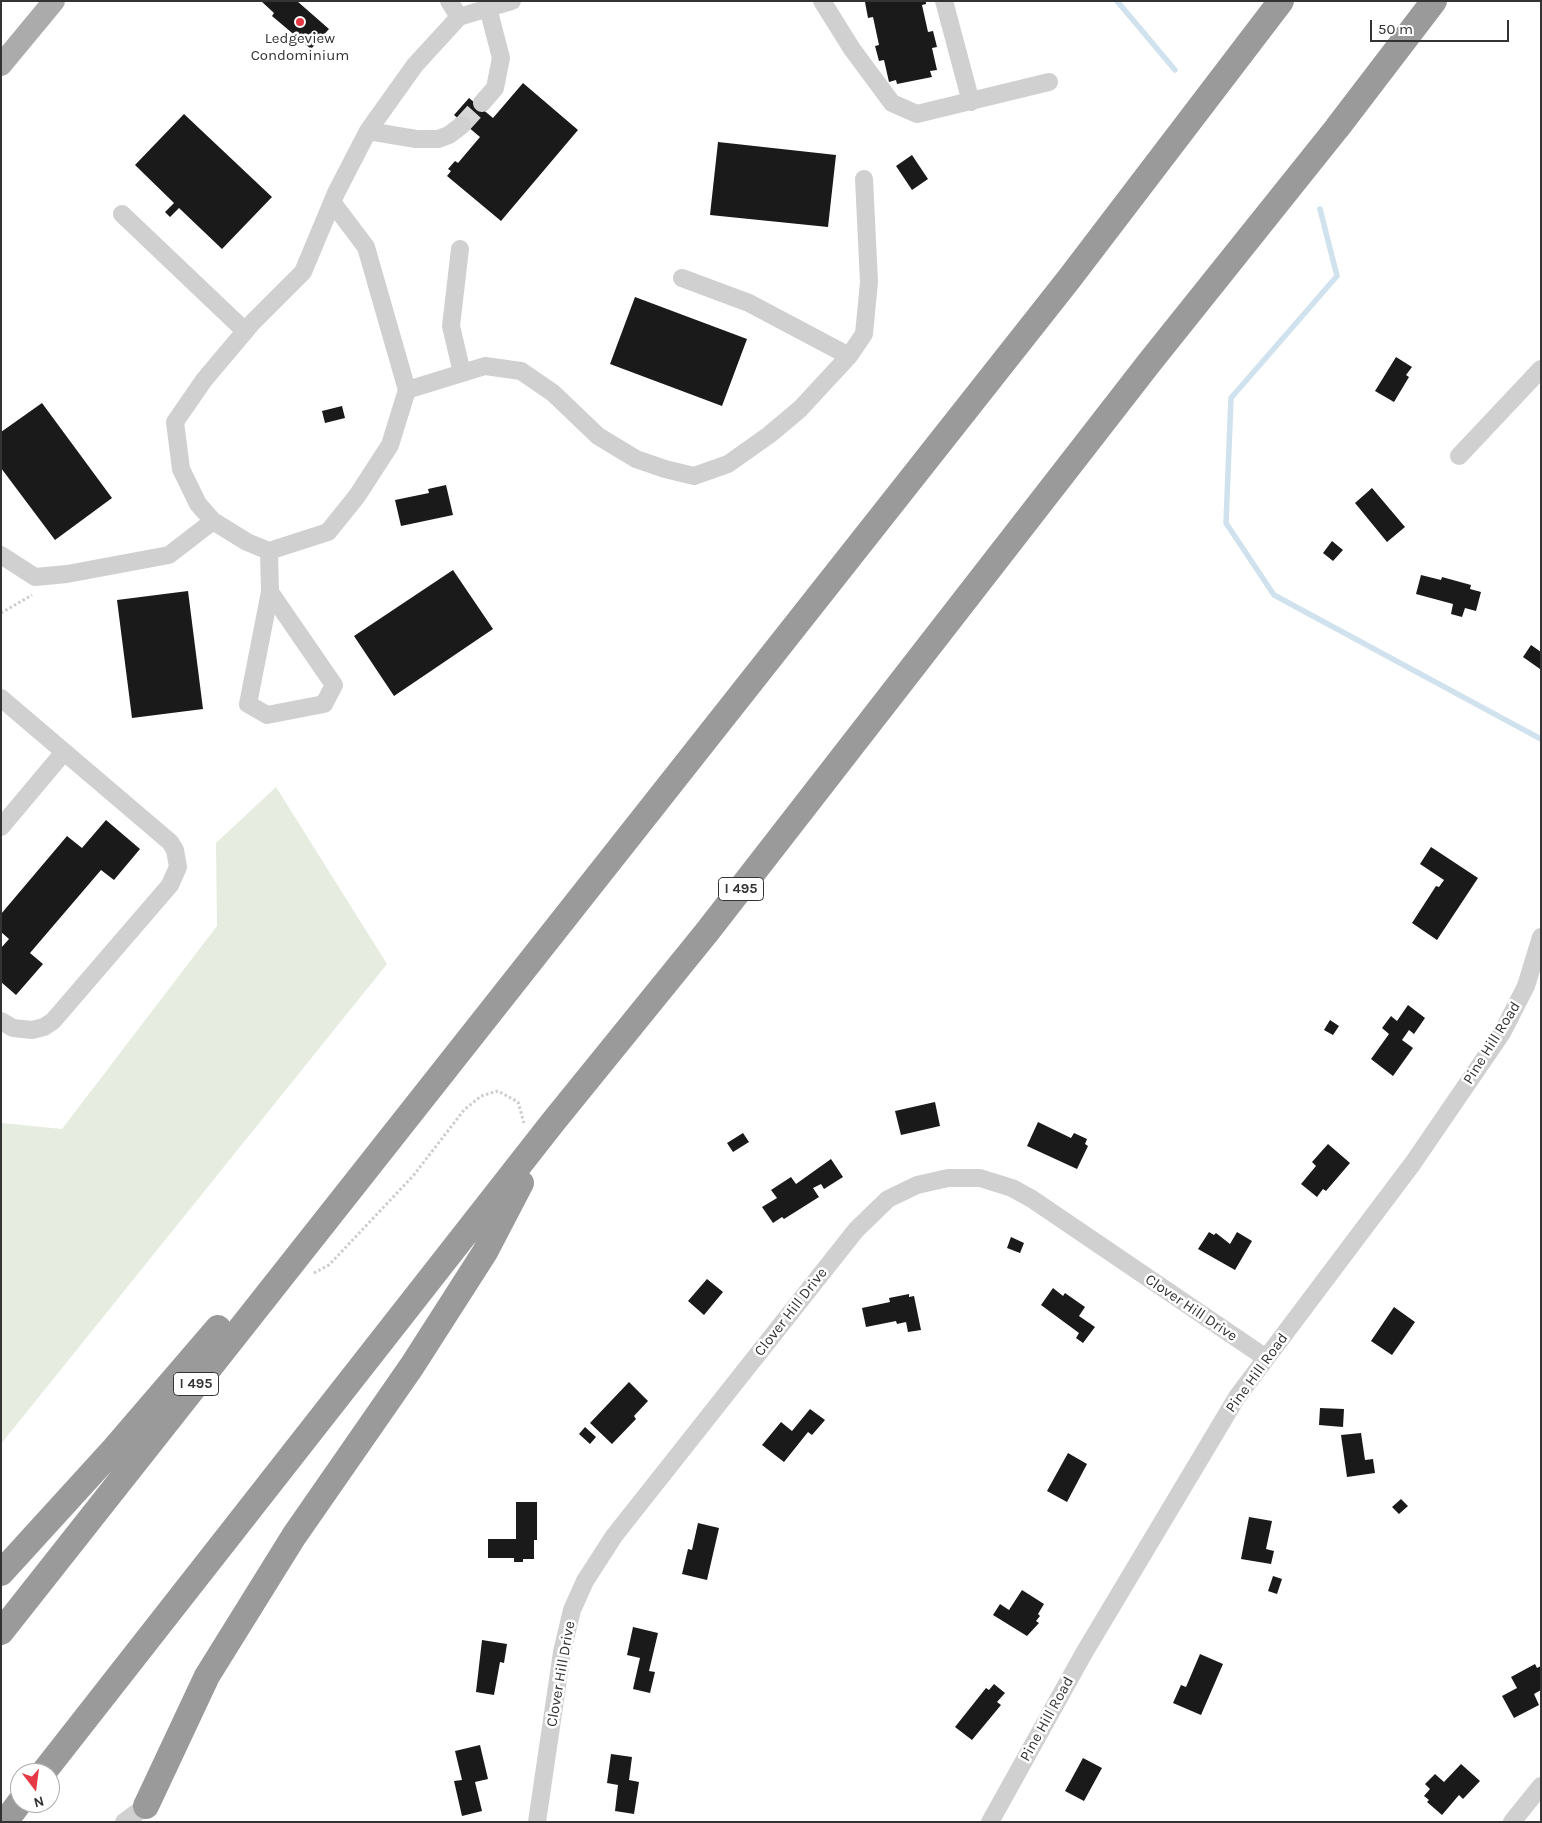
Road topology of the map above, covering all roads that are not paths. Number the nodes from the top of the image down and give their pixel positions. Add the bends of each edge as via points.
1 (54, 1) edge
2 (449, 1) edge
3 (512, 1) edge
4 (822, 1) edge
5 (944, 1) edge
6 (1281, 1) edge
7 (1434, 1) edge
8 (488, 8) junction
9 (458, 17) junction
10 (1, 65) edge
11 (1049, 82) dead end
12 (970, 102) junction
13 (482, 103) tunnel mouth
14 (462, 125) tunnel mouth
15 (368, 131) junction
16 (864, 179) dead end
17 (332, 202) junction
18 (122, 214) dead end
19 (460, 249) dead end
20 (682, 278) dead end
21 (245, 331) junction
22 (849, 356) junction
23 (1541, 369) edge
24 (462, 373) junction
25 (407, 390) junction
26 (1459, 456) dead end
27 (213, 521) junction
28 (269, 551) junction
29 (1, 555) edge
30 (270, 592) junction
31 (1, 698) edge
32 (64, 752) junction
33 (1, 827) edge
34 (1541, 937) edge
35 (1, 1021) edge
36 (553, 1122) junction
37 (391, 1136) junction
38 (1266, 1358) junction
39 (1, 1574) edge
40 (1, 1632) edge
41 (51, 1763) edge
42 (1541, 1786) edge
43 (142, 1814) edge
44 (124, 1822) edge
45 (537, 1822) edge
46 (990, 1822) edge
47 (1512, 1822) edge

1 - 10 main road
2 - 9 street
3 - 8 street
4 - 12 street via 892,103 917,114
5 - 12 street
6 - 37 highway, I 495 via 1063,286
7 - 36 highway, I 495 via 714,924
8 - 9 street
8 - 13 street via 501,58 494,88
9 - 15 street via 415,65
11 - 12 street
14 - 15 street via 449,136 438,139
15 - 17 street
16 - 22 street via 869,282 864,334
17 - 21 street via 303,272
17 - 25 street via 366,247
18 - 21 street
19 - 24 street via 451,326
20 - 22 street via 749,303
21 - 27 street via 204,380 175,422 181,469 198,504
22 - 24 street via 800,409 769,435 728,464 694,476 636,459 606,441 552,393 521,371 485,366
23 - 26 street
24 - 25 street
25 - 28 street via 390,445 357,496 328,532
27 - 28 street
27 - 29 street via 169,556 67,574 35,577
28 - 30 street
30 - 30 street via 248,704 267,716 324,704 334,685
31 - 32 street
32 - 33 street
32 - 35 street via 170,842 178,867 170,885 53,1022 32,1030 13,1028
34 - 38 street, Pine Hill Road via 1526,986 1502,1033 1408,1170
36 - 41 highway, I 495
36 - 43 highway via 484,1252 412,1366 294,1536 207,1676
37 - 39 highway
37 - 40 highway, I 495
38 - 45 street, Clover Hill Drive via 1012,1188 980,1178 948,1178 917,1185 888,1199 856,1230 614,1536 594,1566 578,1596 565,1636
38 - 46 street, Pine Hill Road via 1237,1397 1174,1500 1084,1652
42 - 47 street
43 - 44 street

